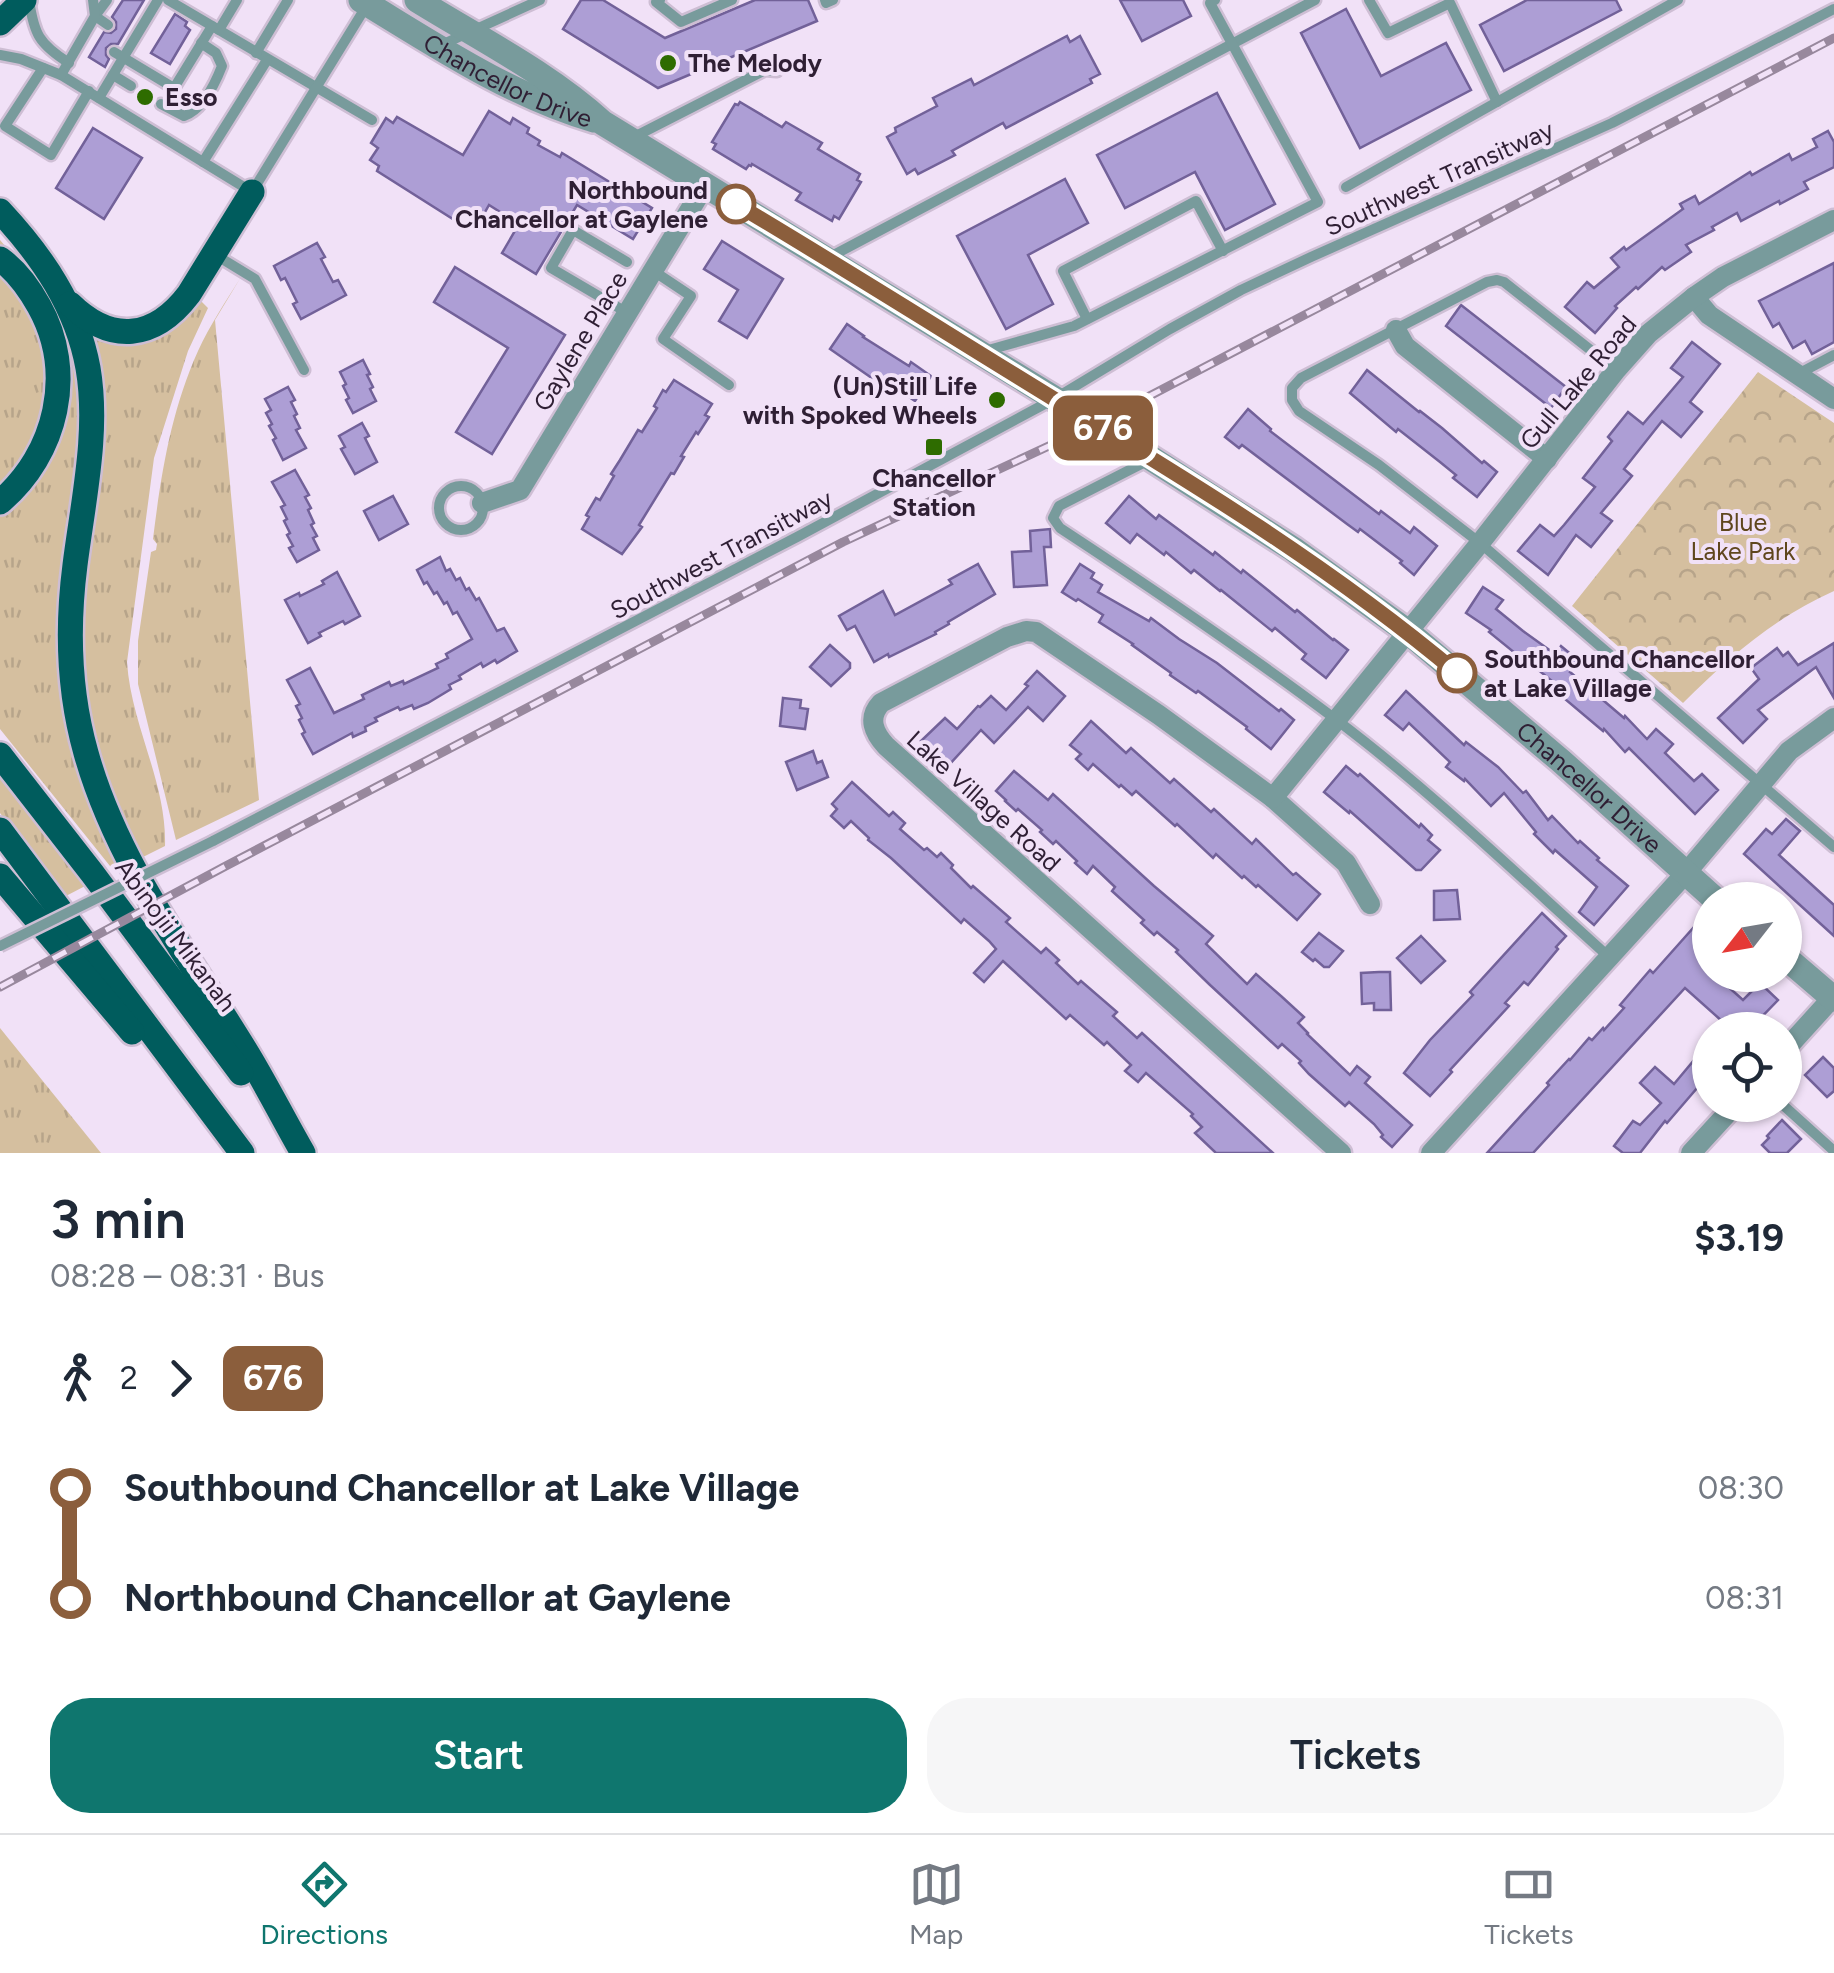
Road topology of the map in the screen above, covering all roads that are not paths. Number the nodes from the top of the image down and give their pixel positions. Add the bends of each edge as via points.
1 (26, 0) edge
2 (93, 0) edge
3 (158, 0) edge
4 (168, 0) edge
5 (237, 0) edge
6 (417, 0) edge
7 (540, 0) edge
8 (732, 0) edge
9 (825, 0) edge
10 (833, 0) edge
11 (1216, 0) edge
12 (1315, 0) edge
13 (1369, 0) edge
14 (1678, 0) edge
15 (366, 1) edge
16 (656, 1) edge
17 (1453, 1) edge
18 (112, 2) edge
19 (284, 3) edge
20 (1834, 9) edge
21 (95, 16) junction
22 (0, 22) edge
23 (108, 24) dead end
24 (215, 28) junction
25 (469, 32) junction
26 (85, 34) junction
27 (98, 42) dead end
28 (201, 43) junction
29 (1231, 44) junction
30 (438, 47) junction
31 (119, 54) junction
32 (0, 55) edge
33 (262, 57) junction
34 (69, 62) junction
35 (42, 68) junction
36 (777, 72) dead end
37 (62, 75) junction
38 (113, 75) junction
39 (131, 86) dead end
40 (316, 88) junction
41 (94, 95) junction
42 (1496, 102) junction
43 (161, 104) dead end
44 (186, 116) junction
45 (372, 120) dead end
46 (603, 123) junction
47 (165, 128) junction
48 (630, 139) junction
49 (203, 162) junction
50 (705, 185) junction
51 (1346, 186) dead end
52 (252, 192) junction
53 (0, 212) edge
54 (1834, 220) edge
55 (1223, 251) junction
56 (214, 254) junction
57 (0, 258) edge
58 (827, 258) junction
59 (627, 262) dead end
60 (652, 270) junction
61 (1694, 296) junction
62 (63, 297) junction
63 (626, 312) junction
64 (1087, 319) junction
65 (1396, 330) junction
66 (979, 352) junction
67 (1834, 355) edge
68 (304, 370) dead end
69 (1616, 370) junction
70 (1797, 375) junction
71 (730, 384) dead end
72 (1054, 399) junction
73 (1834, 399) edge
74 (1152, 458) junction
75 (1547, 458) junction
76 (0, 502) edge
77 (482, 503) junction
78 (1480, 543) junction
79 (1408, 632) junction
80 (1834, 718) edge
81 (1336, 720) junction
82 (0, 755) edge
83 (1760, 783) junction
84 (1273, 798) junction
85 (0, 830) edge
86 (1834, 847) edge
87 (1686, 874) junction
88 (0, 876) edge
89 (1695, 882) edge
90 (1370, 904) dead end
91 (0, 946) edge
92 (1609, 956) junction
93 (1802, 972) edge
94 (1833, 998) edge
95 (1802, 1032) edge
96 (1720, 1122) edge
97 (1802, 1122) edge
98 (1834, 1150) edge
99 (241, 1153) edge
100 (302, 1153) edge
101 (1341, 1153) edge
102 (1431, 1153) edge
103 (1692, 1153) edge

1 - 22 main road
1 - 34 lane via 40,39
2 - 21 lane
3 - 31 lane
4 - 24 lane
5 - 24 lane
6 - 25 street, Chancellor Drive
7 - 25 lane
8 - 16 lane via 681,22
9 - 10 lane
11 - 29 lane via 1210,3
12 - 29 lane
13 - 17 lane via 1388,33
14 - 42 lane
15 - 30 street, Chancellor Drive
15 - 40 lane
17 - 42 lane
18 - 21 lane
19 - 33 lane
20 - 72 lane, Southwest Transitway via 1612,124 1242,290
21 - 23 lane
21 - 26 lane
24 - 28 lane
24 - 33 lane
25 - 30 lane
25 - 46 street, Chancellor Drive via 576,98
26 - 27 lane
26 - 34 lane
28 - 31 lane via 174,88
28 - 44 lane via 218,55 222,69
29 - 55 lane via 1318,202
29 - 58 lane
30 - 46 street, Chancellor Drive via 568,113
31 - 38 lane
32 - 35 lane
33 - 40 lane
33 - 49 lane
34 - 37 lane
35 - 37 lane
35 - 41 lane via 5,126 51,155
36 - 48 lane via 765,70
37 - 41 lane
38 - 39 lane
38 - 41 lane
40 - 45 lane
40 - 52 lane
41 - 47 lane
42 - 51 lane
43 - 44 lane
44 - 47 lane
46 - 48 street, Chancellor Drive
47 - 49 lane
48 - 50 street, Chancellor Drive
49 - 52 lane
50 - 58 street, Chancellor Drive
50 - 60 street, Gaylene Place
52 - 56 main road
53 - 62 main road
54 - 61 street, Gull Lake Road
55 - 64 lane
55 - 64 lane via 1196,201 1063,271
56 - 62 main road via 178,307 140,330 103,328
56 - 68 lane via 254,280
57 - 76 main road via 44,315 58,375 45,444 25,478
58 - 66 street, Chancellor Drive
59 - 63 lane via 573,230 551,268
60 - 63 street, Gaylene Place
60 - 71 lane via 691,296 663,339
61 - 69 street, Gull Lake Road
61 - 70 street via 1710,315
62 - 100 main road via 84,348 90,394 70,642 85,750 106,812 146,892
63 - 77 street, Gaylene Place via 520,490
64 - 66 lane
65 - 69 lane via 1496,280
65 - 75 street via 1405,346
65 - 78 lane via 1301,378 1292,400
66 - 72 street, Chancellor Drive
67 - 70 lane
69 - 75 street, Gull Lake Road
70 - 73 street
72 - 74 street, Chancellor Drive
72 - 91 lane, Southwest Transitway, bridge
74 - 79 street, Chancellor Drive
74 - 81 lane via 1059,506 1053,518
75 - 78 street, Gull Lake Road
77 - 77 lane, Gaylene Place via 475,490 453,487 442,496 440,511 452,528 467,528 479,520
78 - 79 street, Gull Lake Road
78 - 83 lane
79 - 81 street
79 - 87 street, Chancellor Drive
80 - 83 street
81 - 84 street
81 - 92 lane
82 - 100 main road, Abinojii Mikanah
83 - 86 lane
83 - 87 street
84 - 90 street, Lake Village Road via 1346,864
84 - 101 street, Lake Village Road via 1036,632 1006,637 881,704 872,720 886,746
85 - 99 main road
87 - 89 street, Chancellor Drive
87 - 92 street
88 - 99 main road
92 - 102 street
93 - 94 street
94 - 95 street
96 - 103 street
97 - 98 lane

